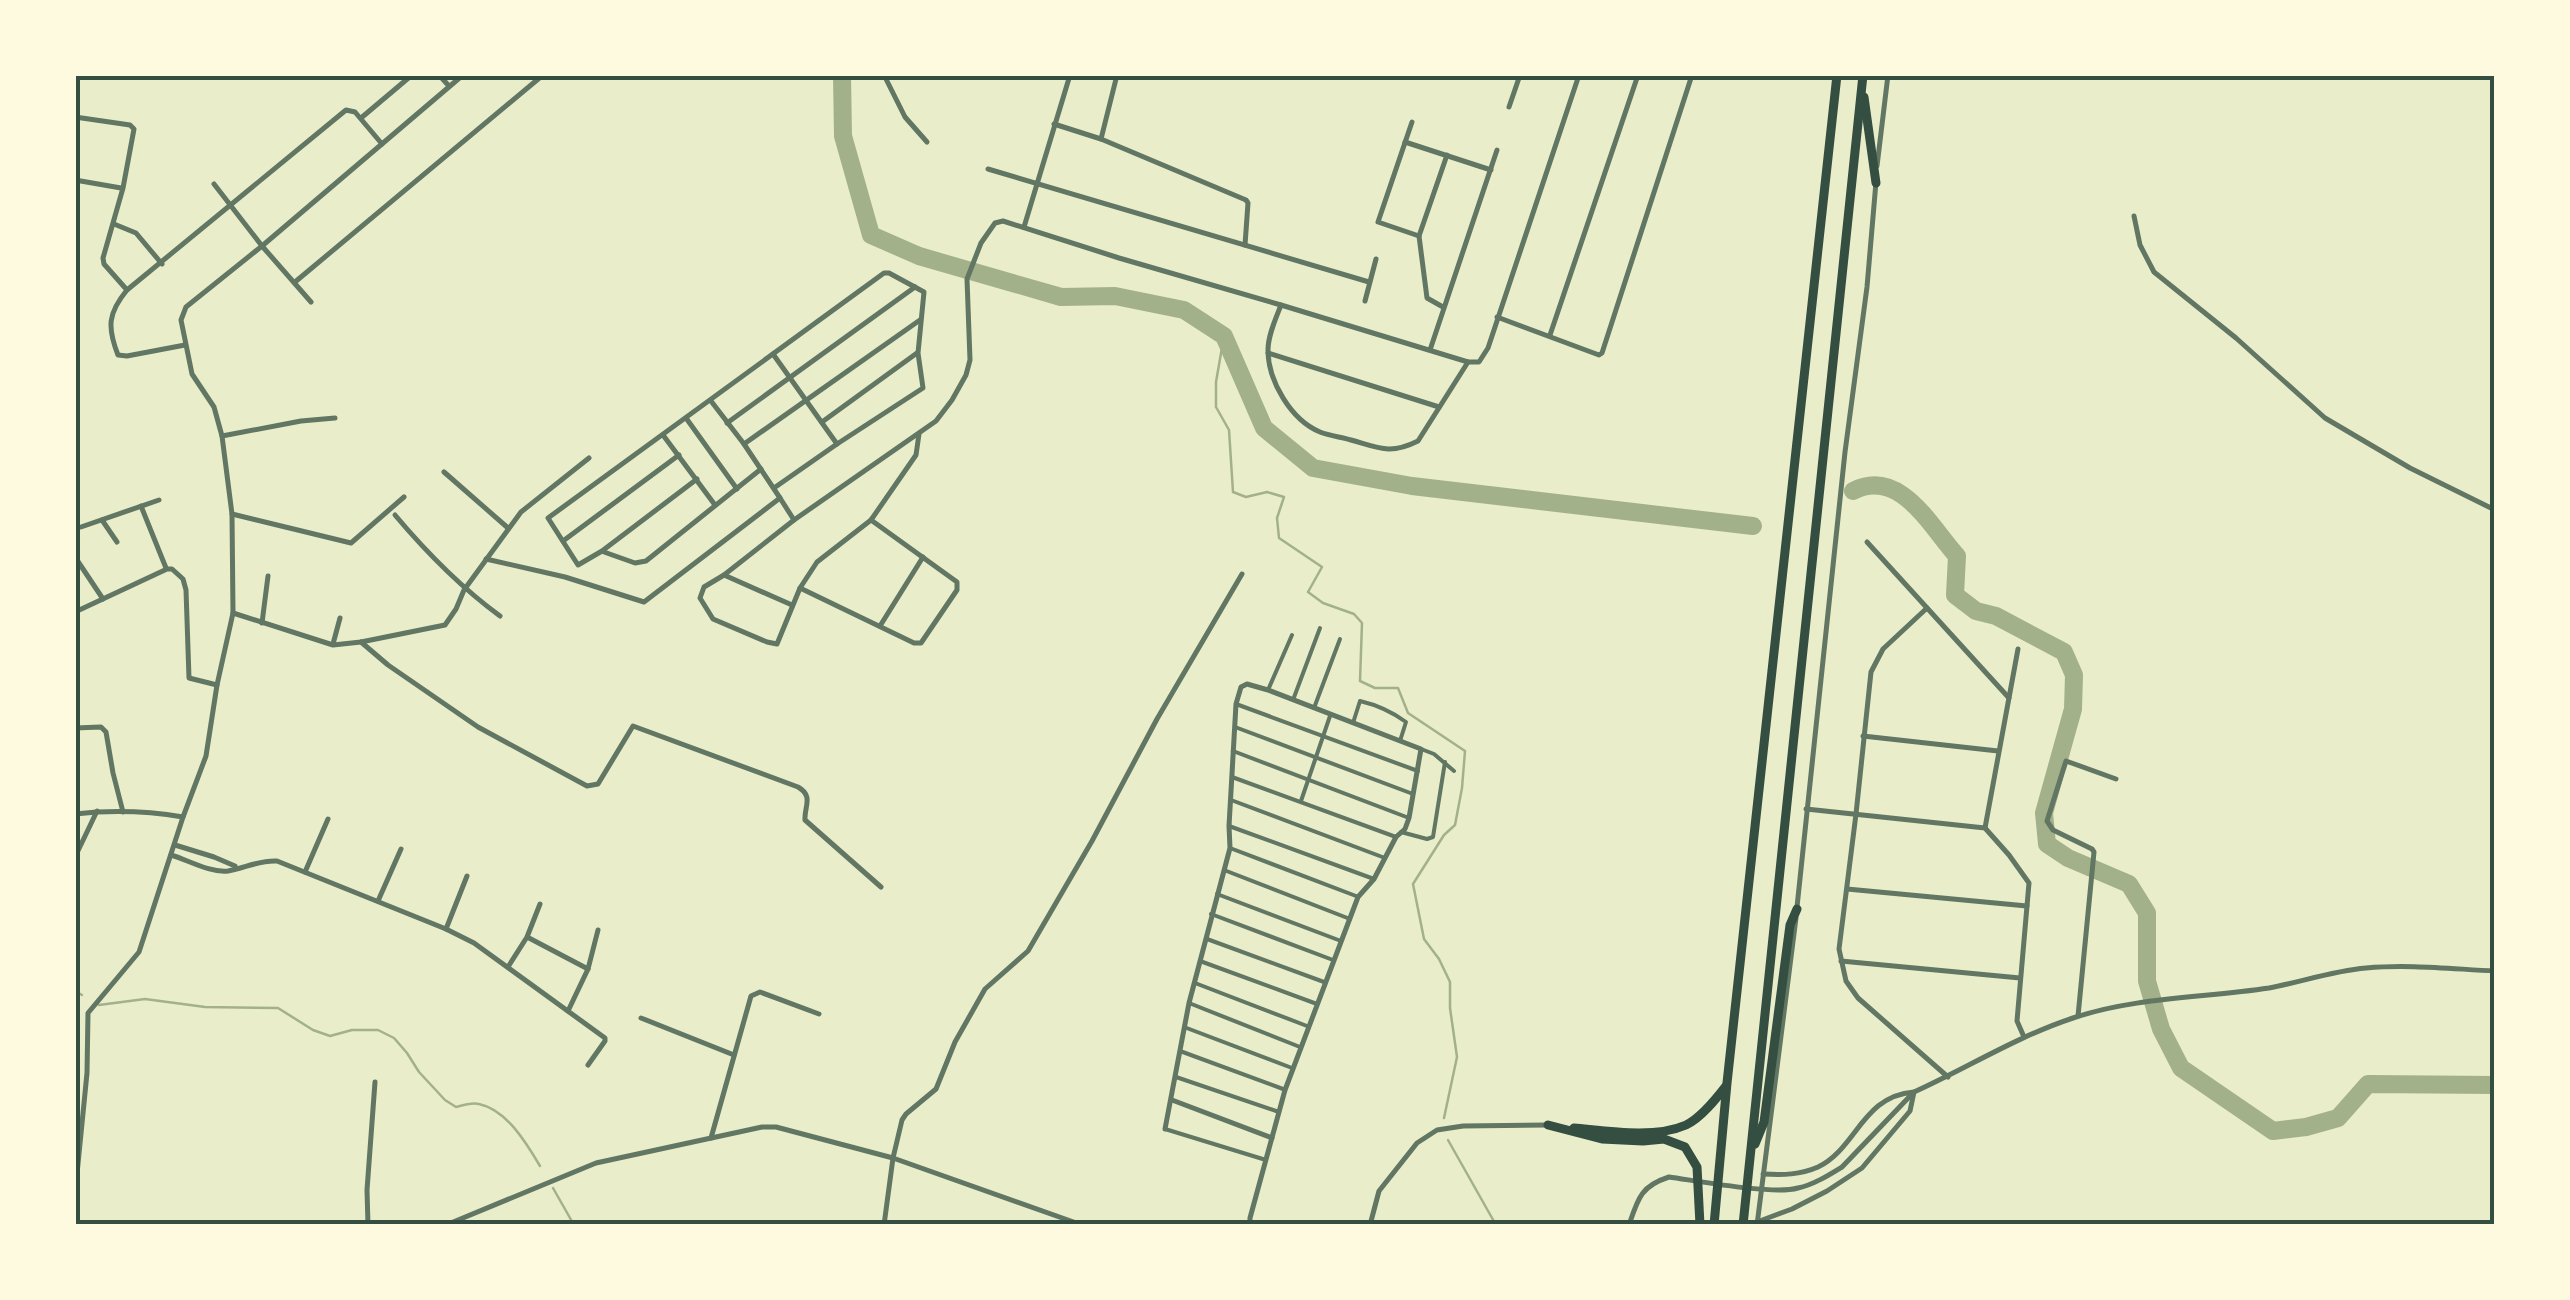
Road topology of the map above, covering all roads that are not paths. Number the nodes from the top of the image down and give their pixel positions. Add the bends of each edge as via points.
1 (412, 75) edge
2 (439, 75) edge
3 (463, 75) edge
4 (543, 75) edge
5 (884, 75) edge
6 (1070, 75) edge
7 (1117, 75) edge
8 (1520, 75) edge
9 (1579, 75) edge
10 (1638, 75) edge
11 (1692, 75) edge
12 (1836, 75) edge
13 (1888, 75) edge
14 (1862, 77) edge
15 (449, 86) junction
16 (1509, 107) dead end
17 (75, 117) edge
18 (361, 118) junction
19 (1412, 122) dead end
20 (1054, 124) junction
21 (1101, 139) junction
22 (926, 142) dead end
23 (1404, 142) junction
24 (382, 144) junction
25 (1497, 150) dead end
26 (1447, 156) junction
27 (988, 169) dead end
28 (1491, 170) junction
29 (75, 180) edge
30 (1039, 182) junction
31 (1876, 183) junction
32 (214, 184) dead end
33 (123, 188) junction
34 (231, 204) junction
35 (2134, 216) dead end
36 (114, 224) junction
37 (1024, 226) junction
38 (1420, 236) junction
39 (1245, 245) junction
40 (262, 246) junction
41 (1376, 259) dead end
42 (162, 264) junction
43 (295, 282) junction
44 (1369, 282) junction
45 (916, 287) junction
46 (127, 290) junction
47 (311, 302) dead end
48 (1365, 302) dead end
49 (1281, 304) junction
50 (1443, 307) junction
51 (1497, 317) junction
52 (920, 320) junction
53 (1550, 335) junction
54 (185, 345) junction
55 (1430, 350) junction
56 (918, 353) junction
57 (1268, 353) junction
58 (774, 354) junction
59 (1468, 362) junction
60 (791, 377) junction
61 (806, 400) junction
62 (711, 401) junction
63 (1439, 407) junction
64 (335, 418) dead end
65 (686, 418) junction
66 (822, 422) junction
67 (727, 423) junction
68 (920, 434) junction
69 (663, 435) junction
70 (222, 436) junction
71 (744, 444) junction
72 (837, 444) junction
73 (679, 456) junction
74 (589, 458) dead end
75 (761, 469) junction
76 (444, 472) dead end
77 (697, 479) junction
78 (774, 488) junction
79 (736, 489) junction
80 (404, 496) dead end
81 (780, 498) junction
82 (159, 500) dead end
83 (716, 505) junction
84 (141, 506) junction
85 (2495, 510) edge
86 (232, 514) junction
87 (395, 515) dead end
88 (102, 520) junction
89 (794, 520) junction
90 (871, 520) junction
91 (81, 527) dead end
92 (508, 528) junction
93 (563, 541) junction
94 (118, 542) dead end
95 (1867, 542) dead end
96 (602, 551) junction
97 (924, 557) junction
98 (75, 558) edge
99 (486, 559) junction
100 (578, 565) junction
101 (166, 569) junction
102 (1242, 574) dead end
103 (724, 575) junction
104 (268, 576) dead end
105 (565, 577) junction
106 (800, 588) junction
107 (464, 590) junction
108 (103, 598) junction
109 (792, 605) junction
110 (1927, 608) junction
111 (75, 612) edge
112 (233, 614) junction
113 (500, 616) dead end
114 (340, 618) dead end
115 (262, 622) junction
116 (880, 626) junction
117 (1320, 628) dead end
118 (1292, 636) dead end
119 (1340, 638) dead end
120 (362, 642) junction
121 (333, 645) junction
122 (2018, 650) dead end
123 (217, 685) junction
124 (1268, 690) junction
125 (2009, 698) junction
126 (1292, 700) junction
127 (1236, 704) junction
128 (1314, 708) junction
129 (1330, 714) junction
130 (1353, 723) junction
131 (1235, 727) junction
132 (75, 728) edge
133 (1864, 736) junction
134 (1322, 738) junction
135 (1400, 741) junction
136 (1420, 749) junction
137 (1233, 751) junction
138 (1998, 751) junction
139 (1314, 758) junction
140 (1444, 762) junction
141 (1418, 771) junction
142 (1454, 771) dead end
143 (1232, 778) junction
144 (2116, 779) dead end
145 (1307, 780) junction
146 (1413, 794) junction
147 (1231, 800) junction
148 (1301, 801) junction
149 (1806, 809) junction
150 (97, 812) junction
151 (123, 812) junction
152 (75, 814) edge
153 (1856, 814) junction
154 (183, 817) junction
155 (1409, 818) junction
156 (328, 819) dead end
157 (1229, 826) junction
158 (1985, 828) junction
159 (1399, 834) junction
160 (175, 846) junction
161 (1230, 848) junction
162 (401, 849) dead end
163 (196, 851) junction
164 (171, 855) junction
165 (75, 858) edge
166 (1385, 858) junction
167 (193, 862) junction
168 (238, 867) junction
169 (1224, 870) junction
170 (305, 872) junction
171 (467, 876) dead end
172 (1374, 880) junction
173 (881, 887) dead end
174 (1848, 889) junction
175 (1217, 894) junction
176 (1358, 897) junction
177 (378, 901) junction
178 (540, 904) dead end
179 (2028, 906) junction
180 (1797, 909) junction
181 (1211, 914) junction
182 (1350, 919) junction
183 (446, 929) junction
184 (598, 930) dead end
185 (527, 937) junction
186 (1206, 939) junction
187 (1341, 940) junction
188 (1332, 960) junction
189 (1200, 961) junction
190 (1840, 961) junction
191 (508, 966) junction
192 (588, 969) junction
193 (2495, 971) edge
194 (2020, 978) junction
195 (1195, 983) junction
196 (1325, 983) junction
197 (1189, 1003) junction
198 (1316, 1004) junction
199 (568, 1011) junction
200 (819, 1014) dead end
201 (2078, 1016) junction
202 (641, 1018) dead end
203 (1184, 1026) junction
204 (1308, 1027) junction
205 (2025, 1038) junction
206 (1300, 1047) junction
207 (1180, 1051) junction
208 (734, 1055) junction
209 (588, 1065) dead end
210 (1292, 1069) junction
211 (1176, 1077) junction
212 (1948, 1077) junction
213 (376, 1082) dead end
214 (1727, 1083) junction
215 (1284, 1090) junction
216 (1914, 1092) junction
217 (1172, 1100) junction
218 (1279, 1112) junction
219 (1548, 1125) junction
220 (1166, 1129) joint
221 (711, 1138) junction
222 (1272, 1138) junction
223 (1751, 1156) junction
224 (893, 1158) junction
225 (1266, 1160) junction
226 (1764, 1174) junction
227 (75, 1194) edge
228 (1757, 1223) edge
229 (368, 1225) edge
230 (446, 1225) edge
231 (884, 1225) edge
232 (1082, 1225) edge
233 (1250, 1225) edge
234 (1370, 1225) edge
235 (1629, 1225) edge
236 (1700, 1225) edge
237 (1714, 1225) edge
238 (1743, 1225) edge

1 - 18 street
2 - 15 street
3 - 15 street
4 - 43 street
5 - 22 street
6 - 20 street
7 - 21 street
8 - 16 street
9 - 51 street
10 - 53 street
11 - 53 street via 1602,354
12 - 214 highway
13 - 31 street
14 - 31 highway
14 - 223 highway
15 - 24 street
17 - 33 street via 133,127
18 - 24 street
18 - 34 street via 346,110
19 - 23 street
20 - 21 street
20 - 30 street
21 - 39 street via 1246,200
23 - 26 street
23 - 38 street via 1378,222
24 - 40 street
25 - 28 street
26 - 28 street
26 - 38 street
27 - 30 street
28 - 50 street
29 - 33 street
30 - 37 street
30 - 39 street
31 - 149 street
32 - 34 street
33 - 36 street
34 - 40 street
34 - 42 street
35 - 85 street via 2154,272 2325,418
36 - 42 street via 136,234
36 - 46 street via 103,261
37 - 49 street
37 - 68 street via 995,223 981,243 967,279 966,375 936,422
38 - 50 street via 1427,298
39 - 44 street
40 - 43 street
40 - 54 street via 186,308
41 - 44 street
42 - 46 street
43 - 47 street
44 - 48 street
45 - 52 street via 924,292
45 - 58 street via 884,273
45 - 60 street
46 - 54 street via 111,315 116,353
49 - 55 street
49 - 57 street
50 - 55 street
51 - 53 street
51 - 59 street via 1484,355
52 - 56 street
52 - 61 street
54 - 70 street
55 - 59 street
56 - 66 street
56 - 72 street via 922,389
57 - 63 street
57 - 63 street via 1283,398 1318,431 1391,452 1418,441
58 - 60 street
58 - 62 street
59 - 63 street
60 - 61 street
60 - 67 street
61 - 66 street
61 - 71 street
62 - 65 street
62 - 67 street
64 - 70 street
65 - 69 street
65 - 79 street
66 - 72 street
67 - 71 street
68 - 89 street
68 - 90 street via 916,455
69 - 73 street
69 - 93 street via 548,518
70 - 86 street
71 - 75 street
72 - 78 street
73 - 77 street
73 - 93 street
74 - 92 street
75 - 78 street
75 - 79 street
76 - 92 street
77 - 83 street
77 - 96 street
78 - 81 street
79 - 83 street
80 - 86 street via 351,543
81 - 89 street
81 - 105 street via 649,600
82 - 84 street
83 - 96 street via 646,561 635,564
84 - 88 street
84 - 101 street
86 - 112 street
87 - 107 street
88 - 91 street
88 - 94 street
89 - 103 street
90 - 97 street
90 - 106 street via 820,558
92 - 99 street
93 - 100 street
95 - 110 street
96 - 100 street
97 - 116 street
97 - 116 street via 958,582 957,590 921,643
98 - 108 street
99 - 105 street
99 - 107 street
100 - 105 street
101 - 108 street
101 - 123 street via 177,572 186,590 189,678
102 - 224 street via 1028,951 985,990 936,1089 902,1120
103 - 109 street
103 - 109 street via 700,593 709,616 767,642 777,644
104 - 115 street
106 - 109 street
106 - 116 street
107 - 113 street
107 - 120 street via 445,624
108 - 111 street
110 - 125 street
110 - 133 street via 1883,650 1871,672
112 - 115 street
112 - 123 street
114 - 121 street
115 - 121 street
117 - 126 street
118 - 124 street
119 - 128 street
120 - 121 street
120 - 173 street via 478,727 587,786 598,784 633,726 798,787 807,796 805,820
122 - 125 street
123 - 154 street via 206,756
124 - 126 street
124 - 127 street via 1241,686
125 - 138 street
126 - 128 street
127 - 131 street
127 - 134 street
128 - 129 street
129 - 130 street
129 - 134 street
130 - 135 street
130 - 135 street via 1360,701 1375,705 1406,722
131 - 137 street
131 - 139 street
132 - 151 street via 106,732
133 - 138 street
133 - 153 street
134 - 139 street
134 - 141 street
135 - 136 street
136 - 140 street
136 - 141 street
137 - 143 street
137 - 145 street
138 - 158 street
139 - 145 street
139 - 146 street
140 - 142 street
140 - 159 street via 1433,837
141 - 146 street
143 - 147 street
143 - 148 street
144 - 201 street via 2066,760 2048,821 2094,852
145 - 148 street
145 - 155 street
146 - 155 street
147 - 157 street
147 - 166 street
148 - 159 street
149 - 153 street
149 - 180 street
150 - 151 street
150 - 152 street
150 - 165 street
151 - 154 street
153 - 158 street
153 - 174 street
154 - 160 street
155 - 159 street
156 - 170 street
157 - 161 street
157 - 172 street
158 - 179 street via 2030,883
159 - 166 street
160 - 163 street
160 - 164 street
161 - 169 street
161 - 176 street
162 - 177 street
163 - 167 street
163 - 168 street
164 - 167 street
164 - 227 street via 139,952 88,1013
166 - 172 street
167 - 168 street via 217,870
168 - 170 street via 264,860
169 - 175 street
169 - 182 street
170 - 177 street
171 - 183 street
172 - 176 street
174 - 179 street
174 - 190 street
175 - 181 street
175 - 187 street
176 - 182 street
177 - 183 street
178 - 185 street
179 - 194 street
180 - 223 highway via 1764,1122
180 - 226 street
181 - 186 street
181 - 188 street
182 - 187 street
183 - 191 street
184 - 192 street
185 - 191 street
185 - 192 street
186 - 189 street
186 - 196 street
187 - 188 street
188 - 196 street
189 - 195 street
189 - 198 street
190 - 194 street
190 - 212 street via 1858,998
191 - 199 street
192 - 199 street
193 - 201 street via 2368,968
194 - 205 street via 2017,1021
195 - 197 street
195 - 204 street
196 - 198 street
197 - 203 street
197 - 206 street
198 - 204 street
199 - 209 street via 605,1038
200 - 208 street via 754,993
201 - 205 street
202 - 208 street
203 - 207 street
203 - 210 street
204 - 206 street
205 - 212 street
206 - 210 street
207 - 211 street
207 - 215 street
208 - 221 street
210 - 215 street
211 - 217 street
211 - 218 street
212 - 216 street
213 - 229 street
214 - 219 highway via 1698,1116 1670,1129 1628,1133
214 - 237 highway
215 - 218 street
216 - 226 street via 1880,1104 1816,1168
216 - 228 street via 1910,1111 1862,1168
216 - 235 street via 1842,1167 1797,1189 1669,1177 1642,1193
217 - 220 street
217 - 222 street
218 - 222 street
219 - 234 street via 1436,1130 1417,1143 1380,1191
219 - 236 highway via 1602,1140 1664,1139 1685,1147 1697,1167
220 - 225 street
221 - 224 street via 776,1127
221 - 230 street via 596,1163
222 - 225 street
223 - 238 highway
224 - 231 street
224 - 232 street
225 - 233 street
226 - 228 street

